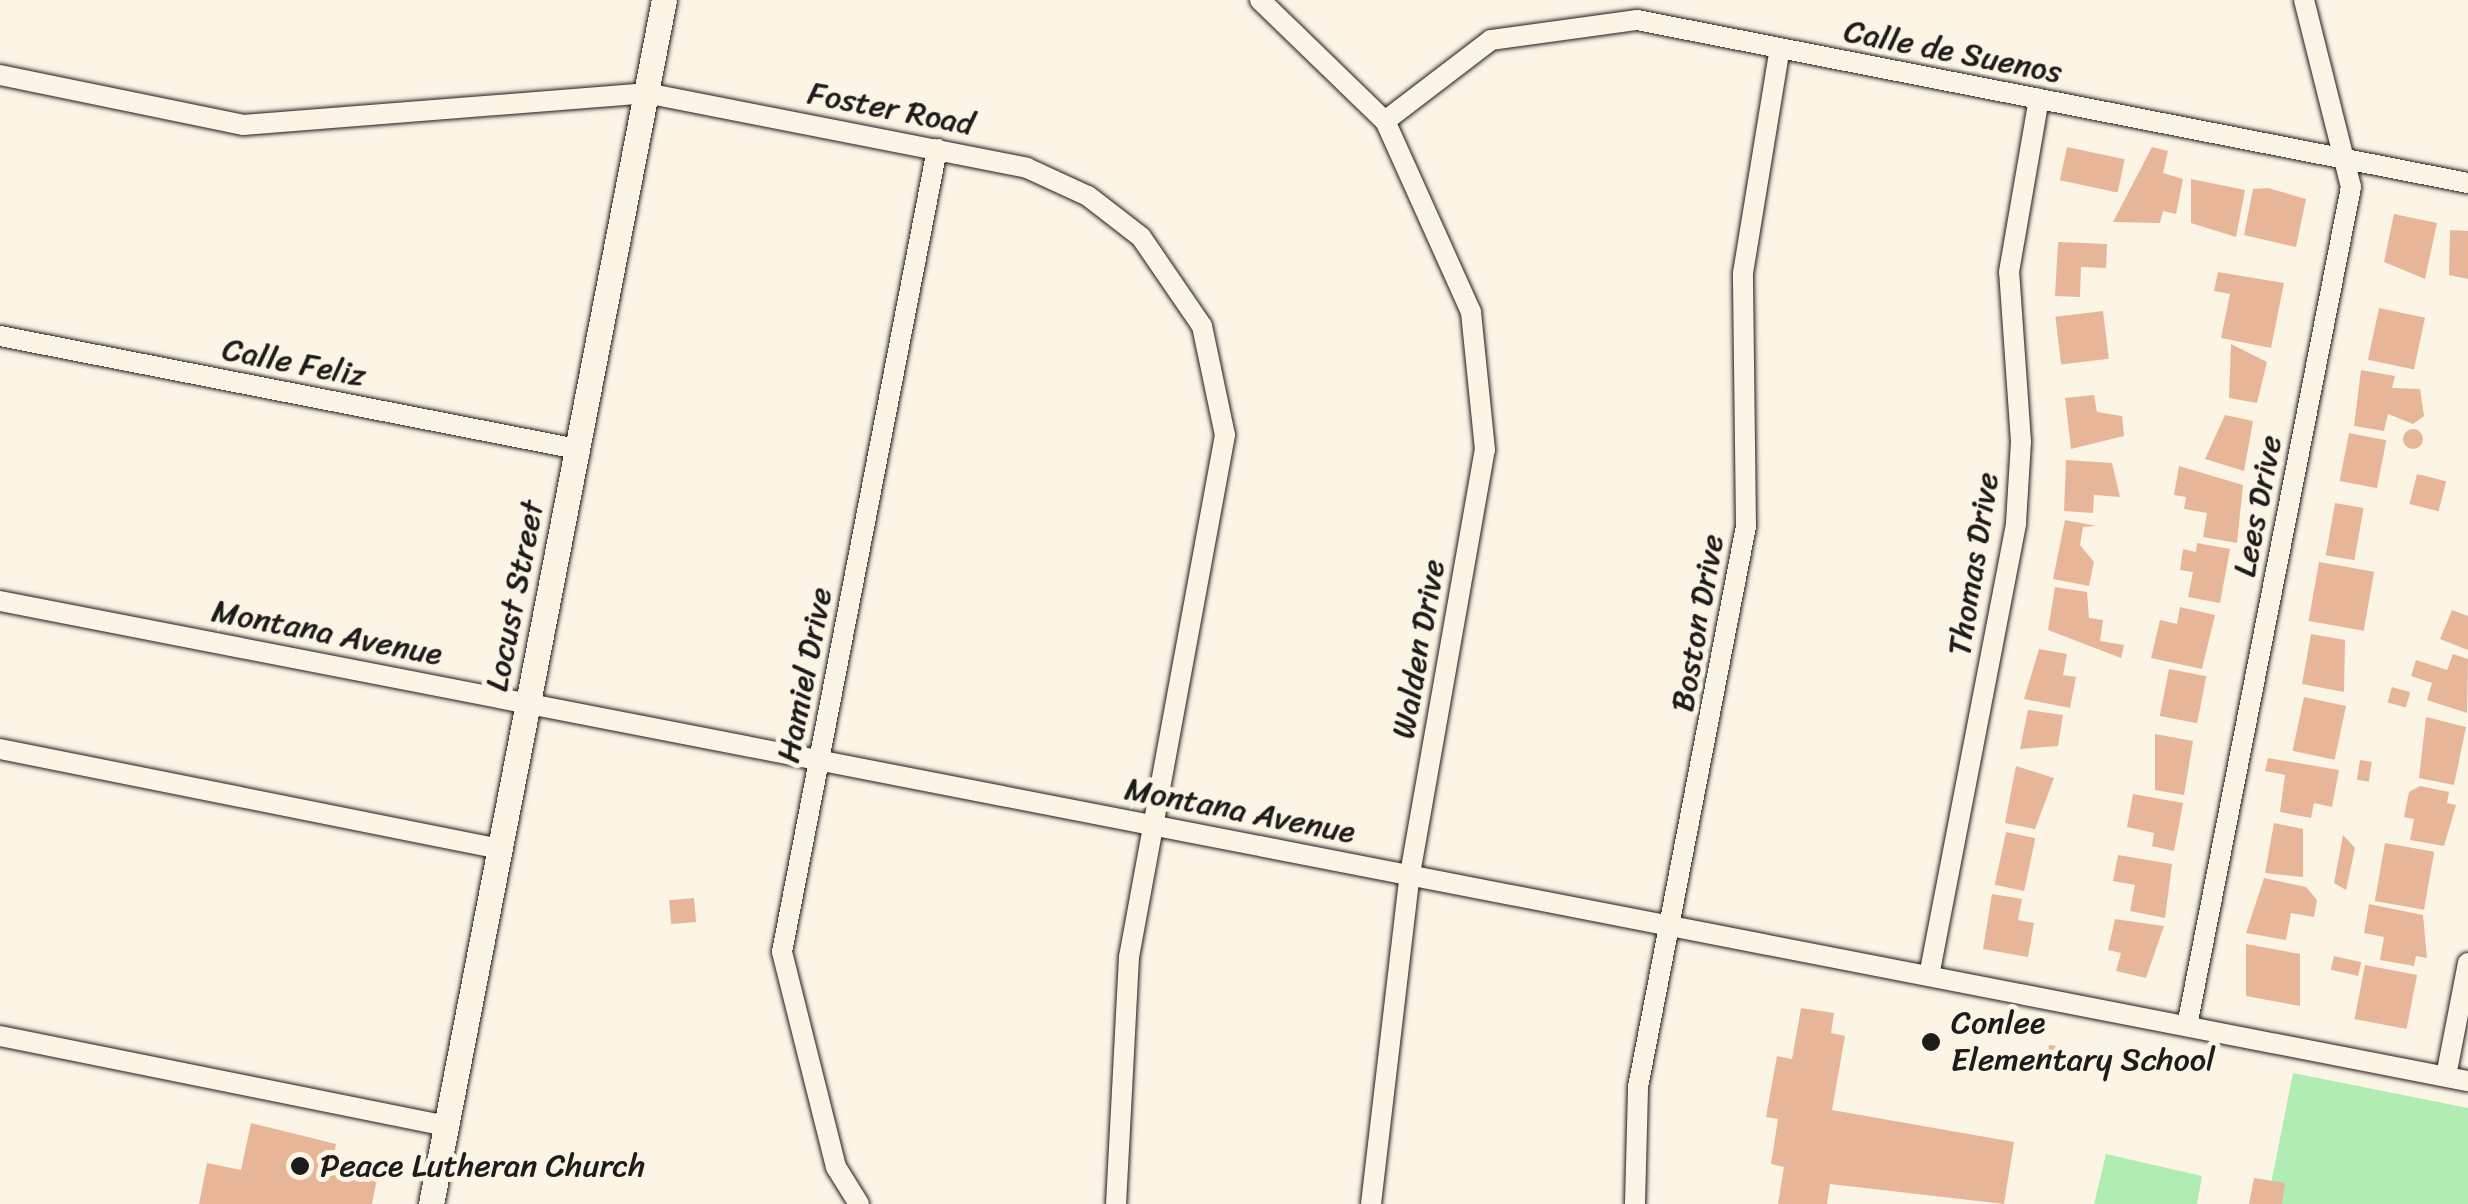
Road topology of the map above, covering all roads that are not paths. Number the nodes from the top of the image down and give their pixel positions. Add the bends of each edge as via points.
1 (664, 0) edge
2 (1260, 0) edge
3 (2304, 0) edge
4 (1780, 48) junction
5 (0, 75) edge
6 (646, 93) junction
7 (2039, 100) junction
8 (1385, 121) junction
9 (937, 148) junction
10 (2350, 160) junction
11 (2468, 183) edge
12 (0, 336) edge
13 (577, 449) junction
14 (0, 602) edge
15 (527, 702) junction
16 (0, 749) edge
17 (820, 759) junction
18 (1154, 824) junction
19 (495, 848) junction
20 (1410, 874) junction
21 (1670, 925) junction
22 (2468, 963) edge
23 (1929, 976) junction
24 (2186, 1026) junction
25 (0, 1036) edge
26 (2446, 1076) junction
27 (2468, 1081) edge
28 (441, 1124) junction
29 (431, 1204) edge
30 (859, 1204) edge
31 (1116, 1204) edge
32 (1371, 1204) edge
33 (1634, 1204) edge

1 - 6 street, Locust Street
2 - 8 street
3 - 10 street, Lees Drive
4 - 7 street, Calle de Suenos
4 - 8 street, Calle de Suenos via 1637,20 1491,40
4 - 21 street, Boston Drive via 1743,273 1746,526
5 - 6 street, Foster Road via 243,124
6 - 9 street, Foster Road
6 - 13 street, Locust Street
7 - 10 street, Calle de Suenos
7 - 23 street, Thomas Drive via 2009,272 2020,442 2016,523
8 - 20 street, Walden Drive via 1471,312 1485,450
9 - 17 street, Hamiel Drive
9 - 18 street, Foster Road via 1027,168 1106,208 1170,272 1208,344 1223,469
10 - 11 street, Calle de Suenos
10 - 24 street, Lees Drive
12 - 13 street, Calle Feliz
13 - 15 street, Locust Street
14 - 15 street, Montana Avenue
15 - 17 street, Montana Avenue
15 - 19 street, Locust Street
16 - 19 street
17 - 18 street, Montana Avenue
17 - 30 street, Hamiel Drive via 782,968 836,1167
18 - 20 street, Montana Avenue
18 - 31 street, Foster Road via 1128,968
19 - 28 street, Locust Street
20 - 21 street, Montana Avenue
20 - 32 street, Walden Drive
21 - 23 street, Montana Avenue
21 - 33 street, Boston Drive via 1638,1087
22 - 26 street
23 - 24 street, Montana Avenue
24 - 26 street, Montana Avenue
25 - 28 street
26 - 27 street, Montana Avenue
28 - 29 street, Locust Street

